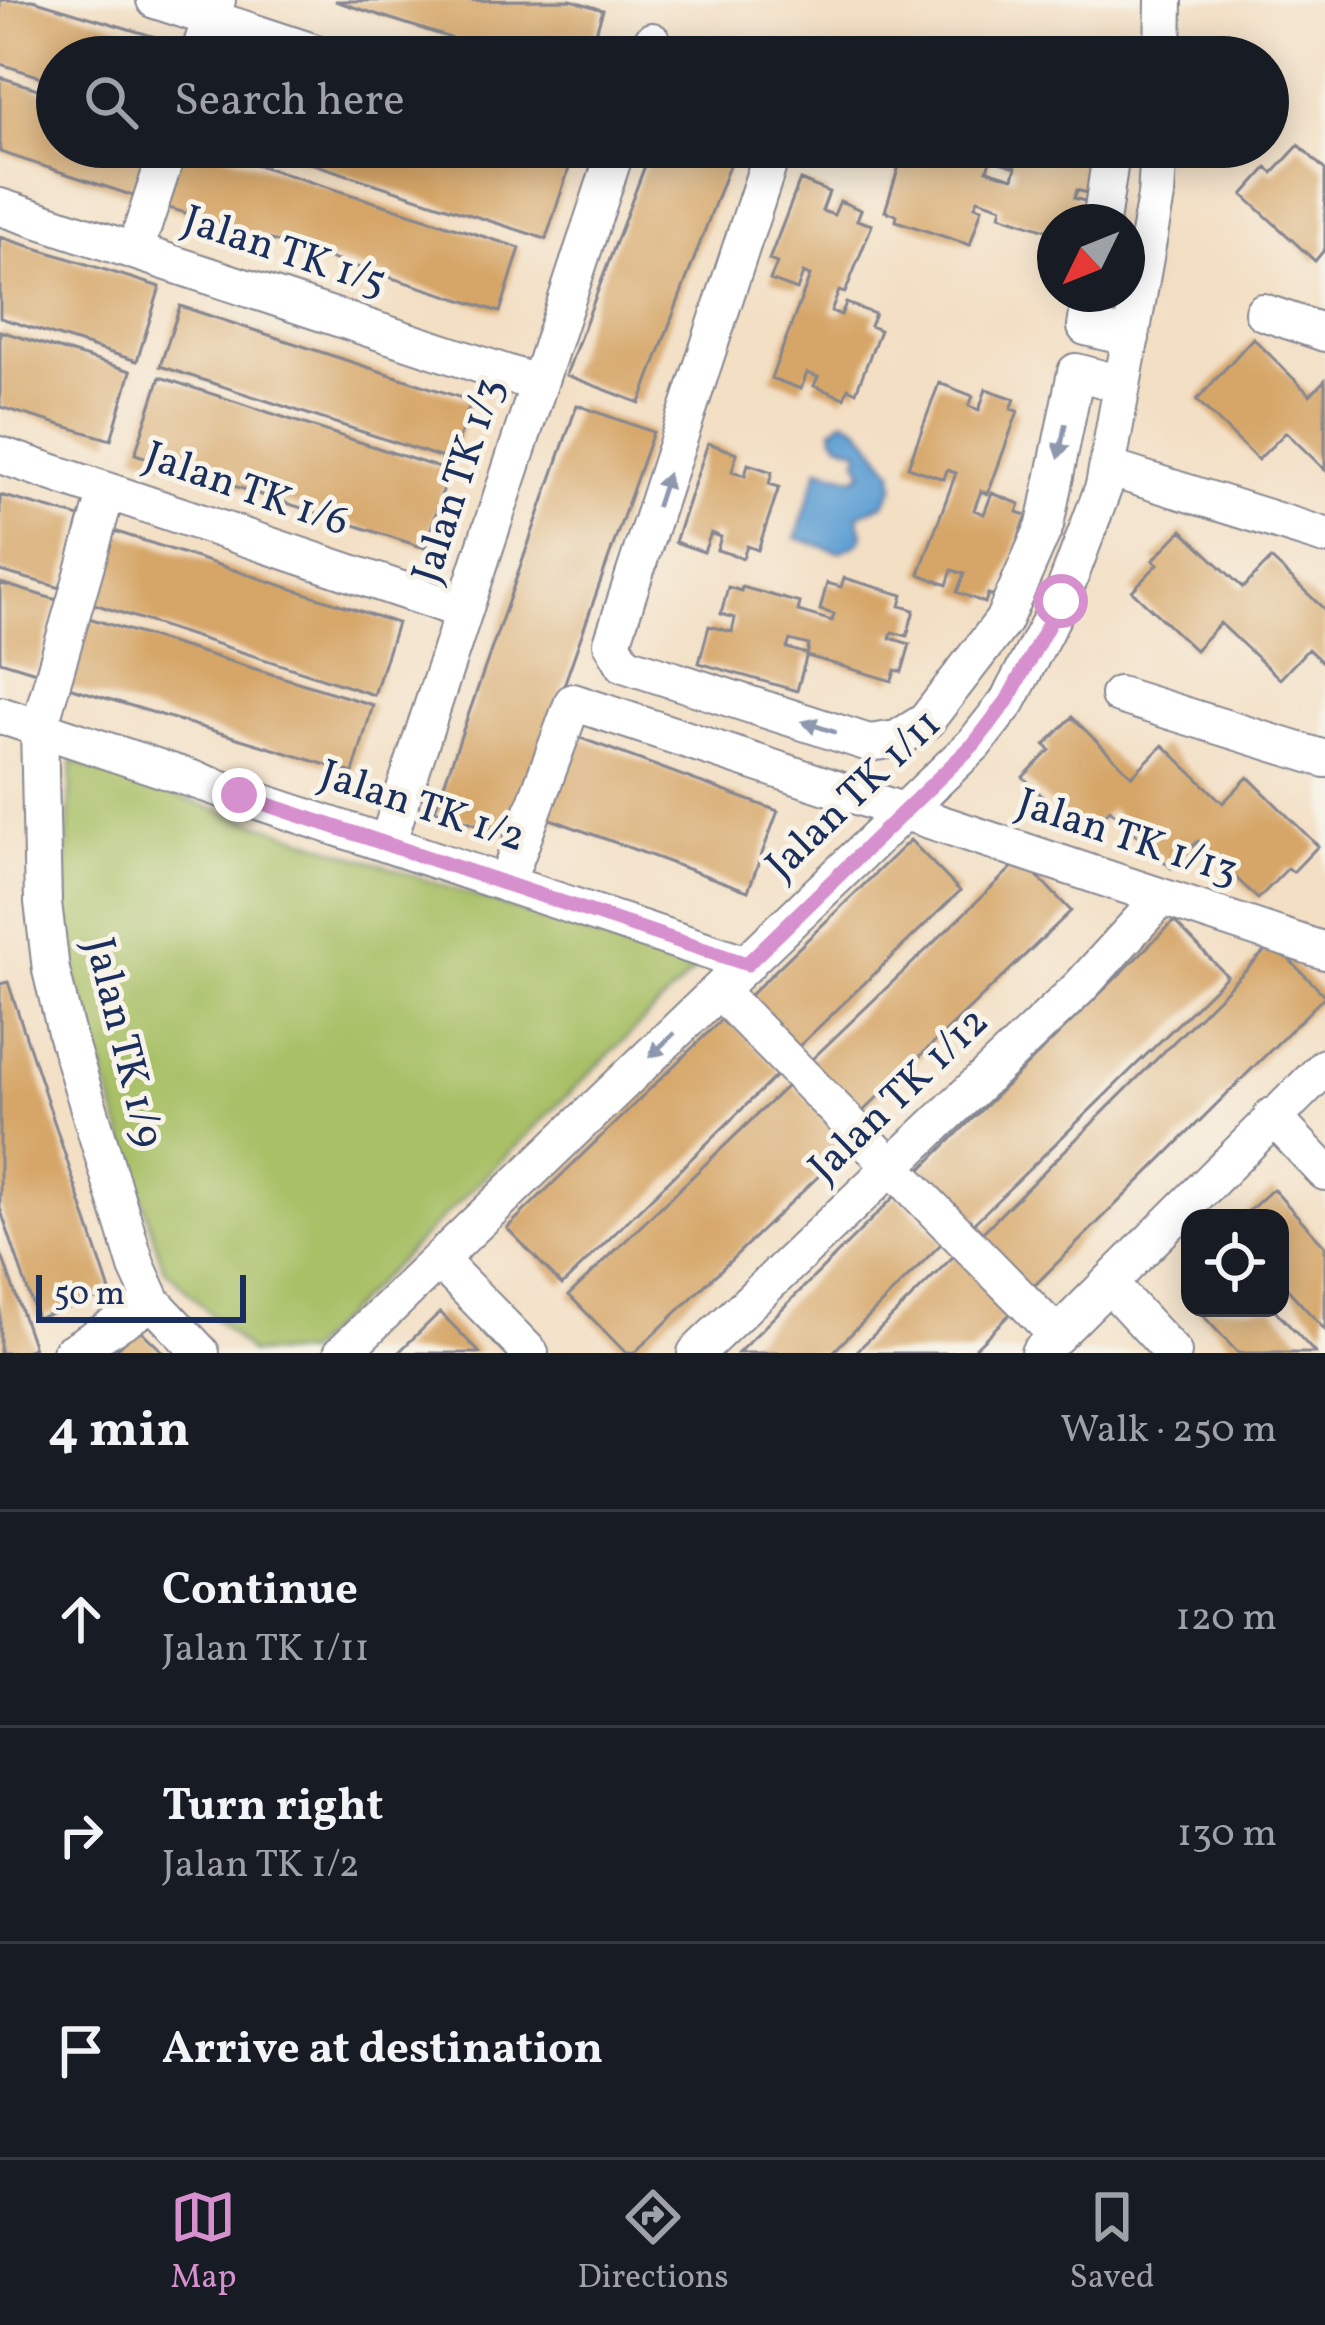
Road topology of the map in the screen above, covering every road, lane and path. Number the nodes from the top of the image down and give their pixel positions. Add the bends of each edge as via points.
1 (155, 0) edge
2 (1164, 0) edge
3 (214, 9) edge
4 (278, 36) edge
5 (1163, 36) edge
6 (162, 168) edge
7 (605, 168) edge
8 (767, 168) edge
9 (1109, 168) edge
10 (1158, 168) edge
11 (1104, 204) edge
12 (0, 207) edge
13 (135, 251) junction
14 (1088, 312) edge
15 (1263, 313) dead end
16 (1325, 332) edge
17 (1131, 338) junction
18 (539, 384) junction
19 (1121, 385) junction
20 (0, 455) edge
21 (1108, 468) junction
22 (107, 491) junction
23 (1325, 536) edge
24 (464, 611) junction
25 (1119, 695) dead end
26 (0, 715) edge
27 (39, 728) junction
28 (1325, 759) edge
29 (901, 813) junction
30 (387, 844) junction
31 (506, 884) junction
32 (1161, 898) junction
33 (1325, 951) edge
34 (747, 964) junction
35 (719, 991) junction
36 (1325, 1067) edge
37 (1272, 1116) junction
38 (891, 1166) junction
39 (1325, 1172) edge
40 (440, 1260) junction
41 (1110, 1285) junction
42 (153, 1302) junction
43 (1048, 1344) edge
44 (70, 1353) edge
45 (201, 1353) edge
46 (343, 1353) edge
47 (530, 1353) edge
48 (695, 1353) edge
49 (1173, 1353) edge

1 - 3 street
2 - 5 street
3 - 4 street
6 - 13 street
7 - 18 street, Jalan TK 1/3
19 -> 8 street via 1076,372 1045,525 1003,621 926,721 897,739 868,742 624,664 612,643
9 - 11 street
10 - 17 street, Jalan TK 1/11
12 - 13 street, Jalan TK 1/5
13 - 18 street, Jalan TK 1/5
14 - 17 street via 1086,327
15 - 16 street
17 - 19 street, Jalan TK 1/11
18 - 24 street, Jalan TK 1/3
19 - 21 street, Jalan TK 1/11
20 - 22 street, Jalan TK 1/6
21 - 23 street
21 - 29 street, Jalan TK 1/11 via 1061,601 1007,701
22 - 24 street, Jalan TK 1/6
22 - 27 street, Jalan TK 1/9
24 - 30 street, Jalan TK 1/3
25 - 28 street
26 - 27 street, Jalan TK 1/2
27 - 30 street, Jalan TK 1/2
27 - 42 street, Jalan TK 1/9 via 51,970
29 - 31 street, Jalan TK 1/13 via 573,702
29 - 32 street, Jalan TK 1/13
29 - 34 street, Jalan TK 1/11
30 - 31 street, Jalan TK 1/2
31 - 34 street, Jalan TK 1/2
32 - 33 street, Jalan TK 1/13
32 - 38 street, Jalan TK 1/12
34 - 35 street, Jalan TK 1/11
35 - 38 street
35 -> 40 street, Jalan TK 1/11
36 - 37 street
37 - 39 street
37 - 41 street
38 - 43 street
38 - 48 street, Jalan TK 1/12
40 - 46 street, Jalan TK 1/11
40 - 47 street
41 - 43 street
41 - 49 street
42 - 44 street
42 - 45 street, Jalan TK 1/9

